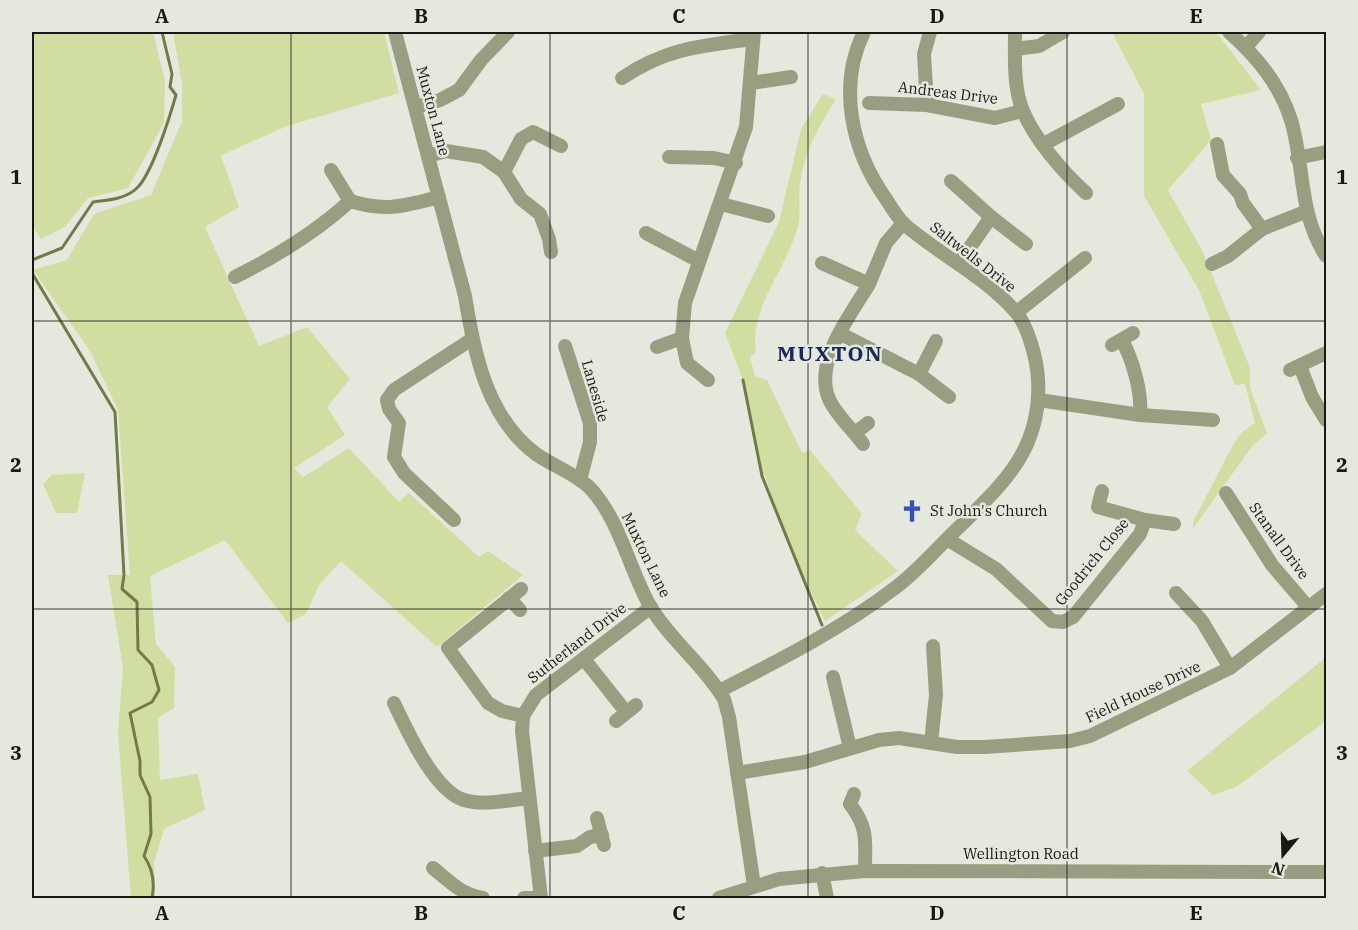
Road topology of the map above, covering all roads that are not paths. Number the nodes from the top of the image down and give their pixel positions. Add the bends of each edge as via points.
1 (394, 32) edge
2 (508, 32) edge
3 (864, 32) edge
4 (930, 32) edge
5 (1015, 32) edge
6 (1063, 32) edge
7 (1229, 32) edge
8 (1259, 32) edge
9 (754, 35) edge
10 (720, 37) edge
11 (1246, 47) junction
12 (1015, 50) junction
13 (620, 81) dead end
14 (784, 82) dead end
15 (751, 83) junction
16 (869, 103) dead end
17 (1118, 104) dead end
18 (927, 105) junction
19 (416, 107) junction
20 (1022, 111) junction
21 (1044, 144) junction
22 (1217, 144) dead end
23 (561, 146) dead end
24 (1326, 152) edge
25 (678, 153) dead end
26 (428, 156) junction
27 (1297, 158) junction
28 (736, 163) junction
29 (331, 170) dead end
30 (504, 172) junction
31 (951, 181) dead end
32 (1086, 193) dead end
33 (439, 197) junction
34 (350, 201) junction
35 (721, 204) junction
36 (1305, 212) junction
37 (768, 216) dead end
38 (991, 217) junction
39 (903, 223) junction
40 (1262, 230) junction
41 (646, 233) dead end
42 (1024, 239) dead end
43 (550, 246) dead end
44 (248, 254) dead end
45 (1326, 256) edge
46 (1085, 258) dead end
47 (699, 261) junction
48 (822, 263) dead end
49 (959, 263) junction
50 (1220, 265) dead end
51 (255, 268) junction
52 (235, 277) dead end
53 (869, 284) junction
54 (1017, 312) junction
55 (840, 334) junction
56 (682, 338) junction
57 (472, 339) junction
58 (1122, 340) dead end
59 (936, 341) dead end
60 (565, 346) dead end
61 (657, 347) dead end
62 (1326, 353) edge
63 (919, 374) junction
64 (708, 380) dead end
65 (949, 397) dead end
66 (1039, 400) junction
67 (1140, 415) junction
68 (1326, 420) edge
69 (868, 423) dead end
70 (1199, 434) dead end
71 (580, 480) junction
72 (1102, 491) dead end
73 (1226, 493) dead end
74 (454, 520) dead end
75 (1145, 520) junction
76 (1174, 524) dead end
77 (947, 539) junction
78 (521, 589) dead end
79 (1176, 593) dead end
80 (1326, 594) edge
81 (509, 598) junction
82 (651, 607) junction
83 (1308, 607) junction
84 (520, 610) dead end
85 (933, 646) dead end
86 (584, 658) junction
87 (1230, 668) junction
88 (833, 677) dead end
89 (719, 691) junction
90 (394, 712) dead end
91 (626, 713) dead end
92 (523, 716) junction
93 (931, 743) junction
94 (850, 748) junction
95 (737, 773) junction
96 (529, 798) junction
97 (848, 801) dead end
98 (597, 818) dead end
99 (535, 851) junction
100 (865, 871) junction
101 (1326, 872) edge
102 (822, 873) junction
103 (436, 876) dead end
104 (754, 886) junction
105 (483, 898) edge
106 (524, 898) edge
107 (541, 898) edge
108 (719, 898) edge
109 (826, 898) edge

1 - 19 street, Muxton Lane
2 - 19 street via 459,90
3 - 39 street, Saltwells Drive via 852,72 853,128 873,181
4 - 18 street via 924,54
5 - 12 street
6 - 12 street via 1039,46
7 - 11 street
8 - 11 street
9 - 10 street
9 - 15 street
10 - 13 street via 664,54
11 - 27 street via 1263,64 1282,99 1291,122
12 - 20 street
14 - 15 street
15 - 28 street via 746,127
16 - 18 street, Andreas Drive
17 - 21 street
18 - 20 street, Andreas Drive via 995,118
19 - 26 street, Muxton Lane
20 - 21 street
21 - 32 street via 1071,189
22 - 40 street via 1223,175
23 - 30 street via 533,132 521,139
24 - 27 street
25 - 28 street
26 - 30 street via 446,151 483,157
26 - 33 street, Muxton Lane
27 - 36 street
28 - 35 street
29 - 34 street
30 - 43 street via 521,199 540,214
31 - 38 street
33 - 34 street via 387,208
33 - 57 street, Muxton Lane
34 - 51 street via 290,249
35 - 37 street
35 - 47 street
36 - 40 street
36 - 45 street
38 - 42 street
38 - 49 street
39 - 49 street, Saltwells Drive
39 - 53 street via 886,243
40 - 50 street
41 - 47 street
44 - 51 street
46 - 54 street
47 - 56 street via 685,303
48 - 53 street
49 - 54 street, Saltwells Drive
51 - 52 street
53 - 55 street
54 - 66 street, Saltwells Drive via 1036,359
55 - 63 street
55 - 69 street via 829,357 829,399 859,439
56 - 61 street
56 - 64 street via 687,363
57 - 71 street, Muxton Lane via 503,421 534,453
57 - 74 street via 394,390 387,400 399,423 394,457 404,473
58 - 67 street via 1141,405
59 - 63 street
60 - 71 street, Laneside via 590,423 590,442
62 - 68 street via 1295,368
63 - 65 street
66 - 67 street
66 - 77 street, Saltwells Drive via 1028,443 1008,479
67 - 70 street via 1206,420
71 - 82 street, Muxton Lane via 610,518
72 - 75 street, Goodrich Close via 1098,507
73 - 83 street, Stanall Drive via 1272,565
75 - 76 street, Goodrich Close
75 - 77 street, Goodrich Close via 1140,534 1073,617 1063,621 1052,621 996,569
77 - 89 street, Saltwells Drive via 910,576 869,606 819,639
78 - 81 street
79 - 87 street via 1202,621
80 - 83 street, Field House Drive
81 - 84 street
81 - 92 street via 448,648 488,703
82 - 86 street, Sutherland Drive
82 - 89 street, Muxton Lane
83 - 87 street, Field House Drive
85 - 93 street via 936,695
86 - 91 street
86 - 92 street, Sutherland Drive via 536,695
87 - 93 street, Field House Drive via 1090,736 985,747
88 - 94 street
89 - 95 street, Muxton Lane via 729,717
90 - 96 street via 439,783 452,795 479,802
92 - 96 street
93 - 94 street, Field House Drive via 889,739
94 - 95 street, Field House Drive via 788,766
95 - 104 street, Muxton Lane
96 - 99 street
97 - 100 street via 863,820
98 - 99 street via 603,840 590,837 577,846
99 - 107 street
100 - 101 street, Wellington Road
100 - 102 street, Wellington Road
102 - 104 street, Wellington Road
102 - 109 street
103 - 105 street via 471,897
104 - 108 street, Wellington Road
106 - 107 street

